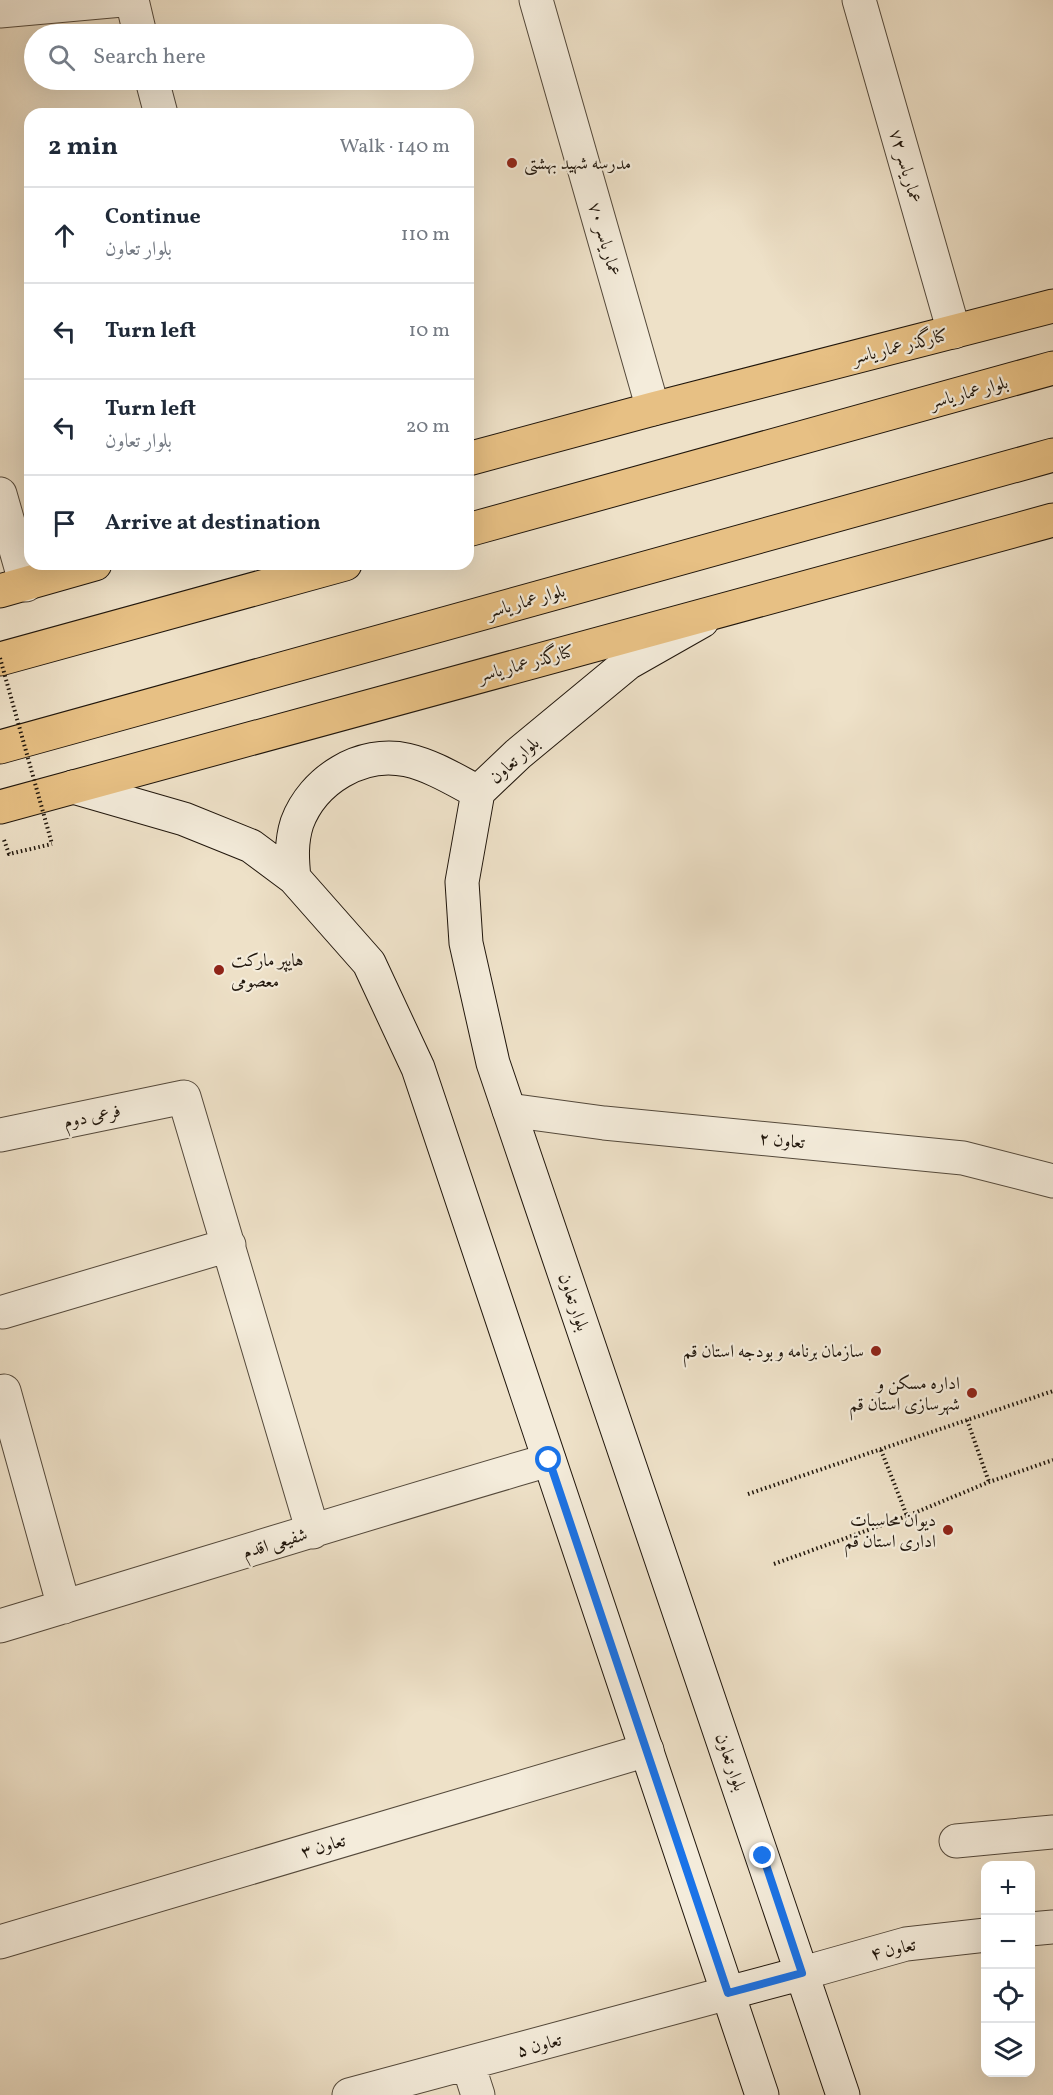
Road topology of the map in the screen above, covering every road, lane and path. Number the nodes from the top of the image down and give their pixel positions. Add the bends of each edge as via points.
1 (122, 0) edge
2 (132, 0) edge
3 (536, 0) edge
4 (859, 0) edge
5 (0, 11) edge
6 (138, 24) edge
7 (155, 90) edge
8 (159, 108) edge
9 (1053, 306) edge
10 (954, 332) junction
11 (1053, 368) edge
12 (654, 409) junction
13 (1053, 454) edge
14 (474, 457) edge
15 (0, 494) edge
16 (1053, 519) edge
17 (474, 528) edge
18 (75, 570) edge
19 (323, 570) edge
20 (13, 588) edge
21 (725, 609) junction
22 (0, 659) edge
23 (0, 747) edge
24 (73, 787) junction
25 (478, 792) junction
26 (0, 807) edge
27 (9, 854) dead end
28 (294, 878) junction
29 (508, 1110) junction
30 (0, 1136) edge
31 (1053, 1181) edge
32 (229, 1245) junction
33 (3, 1312) dead end
34 (4, 1391) dead end
35 (1053, 1391) edge
36 (967, 1420) junction
37 (880, 1450) junction
38 (549, 1460) junction
39 (1053, 1460) edge
40 (989, 1482) junction
41 (748, 1494) dead end
42 (907, 1516) junction
43 (313, 1532) junction
44 (774, 1564) dead end
45 (64, 1607) junction
46 (0, 1626) edge
47 (646, 1750) junction
48 (1053, 1832) edge
49 (956, 1841) dead end
50 (1053, 1927) edge
51 (1035, 1929) edge
52 (981, 1936) edge
53 (0, 1942) edge
54 (802, 1973) junction
55 (728, 1993) junction
56 (468, 2064) junction
57 (349, 2095) edge
58 (478, 2095) edge
59 (762, 2095) edge
60 (843, 2095) edge

1 - 5 street
2 - 6 street
3 - 12 street, عمار یاسر ۷۰
4 - 10 street, عمار یاسر ۷۲
7 - 8 street
9 - 10 main road, کنارگذر عمار یاسر
10 - 12 main road, کنارگذر عمار یاسر
11 - 17 main road, بلوار عمار یاسر
12 - 14 main road, کنارگذر عمار یاسر
13 - 23 main road, بلوار عمار یاسر
15 - 20 street
16 - 21 main road, کنارگذر عمار یاسر
18 - 20 main road
19 - 22 main road
21 - 24 main road, کنارگذر عمار یاسر
21 - 25 street, بلوار تعاون via 628,663
22 - 27 path, bridge via 52,844
24 - 26 main road, کنارگذر عمار یاسر
24 - 28 street via 184,819 251,846
25 - 28 street via 431,767 405,760 377,759 351,766 328,780 309,800 297,824 291,851
25 - 29 street, بلوار تعاون via 462,882 466,944 493,1063
28 - 38 street via 369,963 418,1068
29 - 31 street, تعاون ۲ via 963,1158
29 - 54 street, بلوار تعاون
30 - 32 street, فرعی دوم via 184,1097
32 - 33 street
32 - 43 street
34 - 45 street
35 - 36 path
36 - 37 path
36 - 40 path
37 - 41 path
37 - 42 path
38 - 43 street, شفیعی اقدم
38 - 47 street
39 - 40 path
40 - 42 path
42 - 44 path
43 - 45 street, شفیعی اقدم
45 - 46 street, شفیعی اقدم
47 - 53 street, تعاون ۳
47 - 55 street
48 - 49 street
50 - 51 street
52 - 54 street, تعاون ۴ via 906,1944
54 - 55 street, تعاون ۴
54 - 60 street, بلوار تعاون
55 - 56 street, تعاون ۵
55 - 59 street
56 - 57 street, تعاون ۵
56 - 58 street

